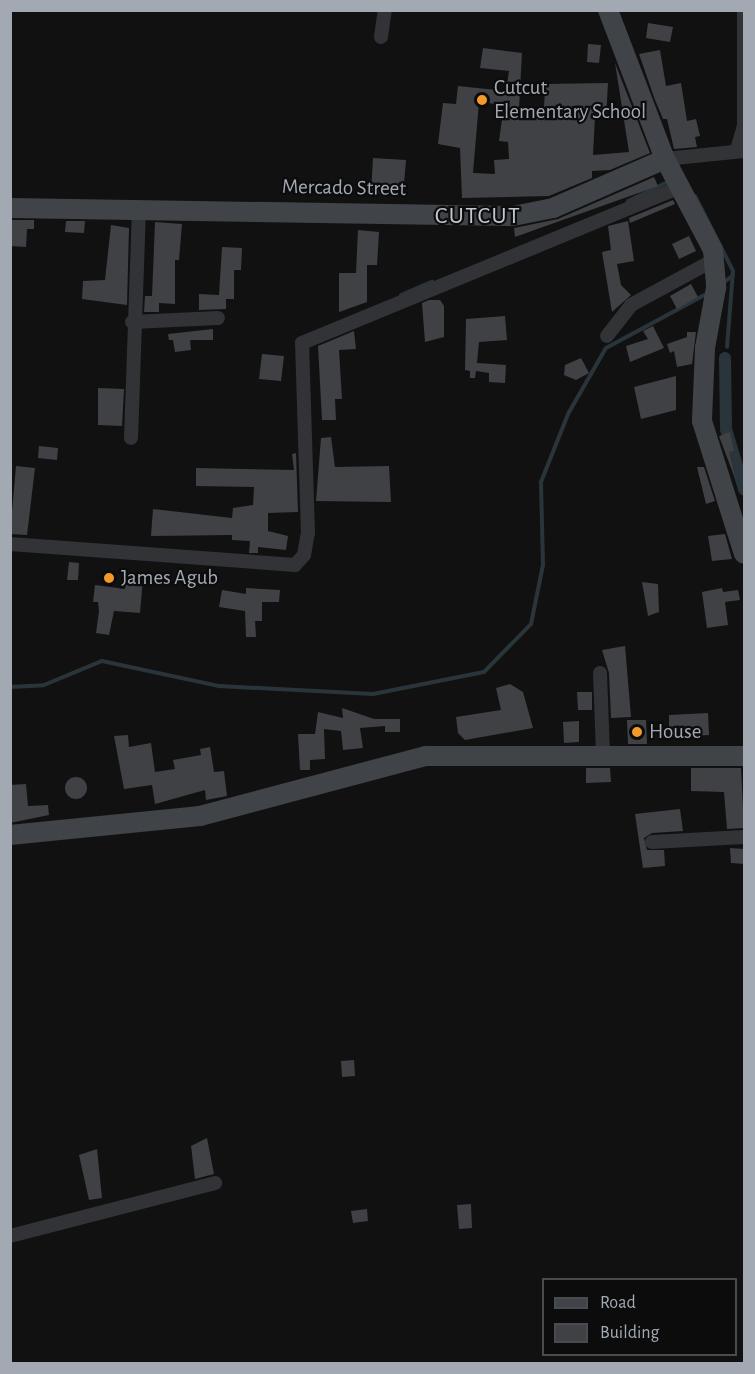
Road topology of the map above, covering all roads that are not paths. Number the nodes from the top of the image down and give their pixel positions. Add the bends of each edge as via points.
1 (385, 10) edge
2 (608, 10) edge
3 (744, 10) edge
4 (381, 37) dead end
5 (744, 125) edge
6 (741, 150) edge
7 (665, 159) junction
8 (682, 186) junction
9 (139, 207) junction
10 (10, 208) edge
11 (712, 265) junction
12 (218, 318) dead end
13 (132, 322) junction
14 (607, 336) dead end
15 (131, 438) dead end
16 (10, 544) edge
17 (744, 554) edge
18 (600, 674) dead end
19 (603, 754) junction
20 (744, 758) edge
21 (10, 835) edge
22 (744, 837) edge
23 (652, 842) dead end
24 (215, 1183) dead end
25 (10, 1236) edge

1 - 4 street
2 - 7 street
3 - 5 street
5 - 6 street
6 - 7 street
7 - 8 street
7 - 9 street, Mercado Street via 553,208 513,216
8 - 11 street via 707,234
8 - 16 street via 302,343 309,533 304,555 295,565 254,566 132,550
9 - 10 street, Mercado Street
9 - 13 street
11 - 14 street via 631,304
11 - 17 street via 716,288 705,348 702,421
12 - 13 street
13 - 15 street
18 - 19 street
19 - 20 street
19 - 21 street via 426,756 200,816
22 - 23 street
24 - 25 street

